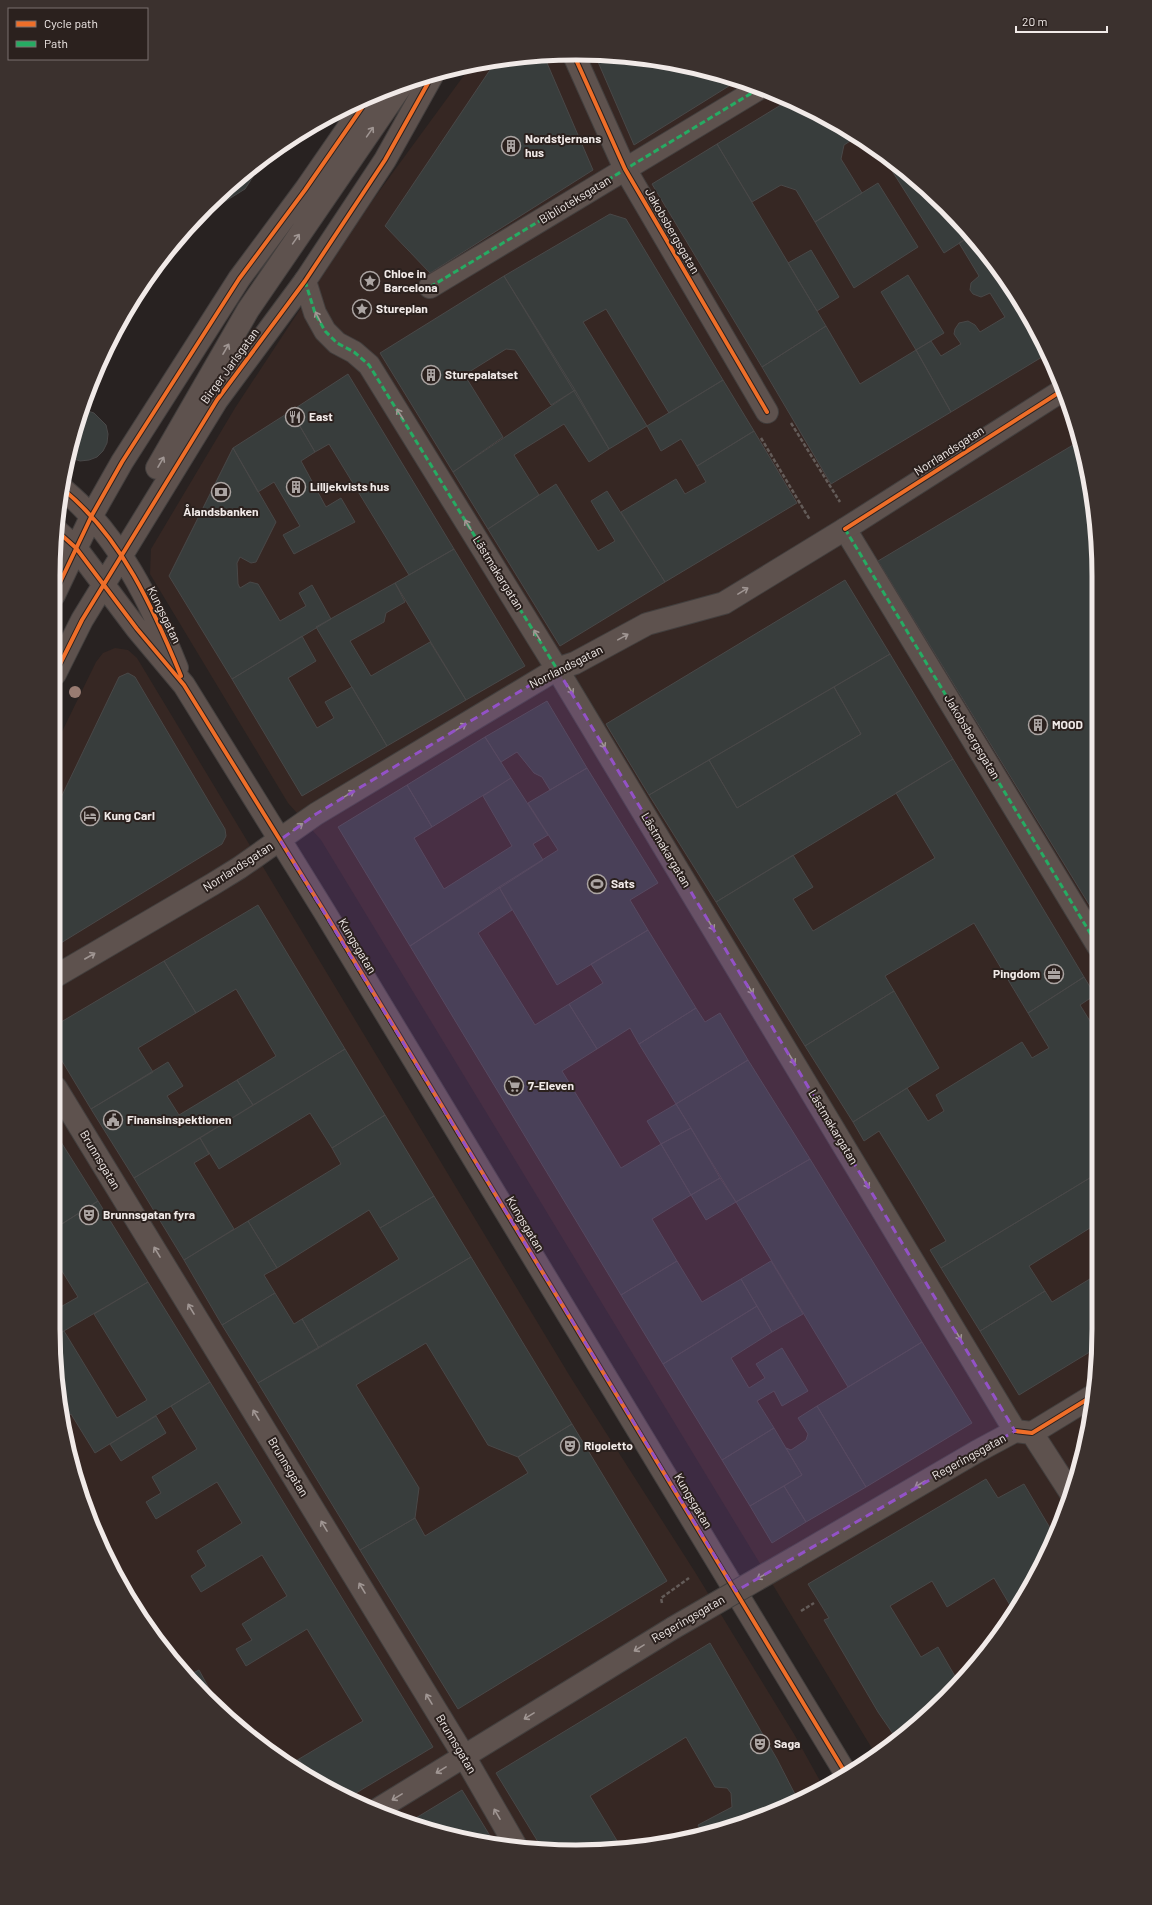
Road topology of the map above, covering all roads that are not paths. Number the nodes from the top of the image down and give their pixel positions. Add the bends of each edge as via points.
1 (576, 60) edge
2 (429, 82) edge
3 (397, 92) edge
4 (754, 92) edge
5 (363, 106) edge
6 (625, 169) junction
7 (305, 281) junction
8 (430, 287) dead end
9 (1058, 393) edge
10 (767, 412) road end
11 (67, 493) edge
12 (92, 515) junction
13 (849, 526) junction
14 (62, 535) edge
15 (76, 548) junction
16 (118, 549) junction
17 (60, 582) edge
18 (103, 584) junction
19 (60, 664) edge
20 (557, 668) junction
21 (184, 685) junction
22 (280, 840) junction
23 (1092, 936) edge
24 (60, 974) edge
25 (60, 1095) edge
26 (1088, 1399) edge
27 (1024, 1432) junction
28 (1067, 1488) edge
29 (464, 1756) junction
30 (844, 1770) edge
31 (382, 1807) edge
32 (513, 1841) edge

1 - 6 street, Jakobsbergsgatan
2 - 7 street, Birger Jarlsgatan via 385,160
16 -> 3 street, Birger Jarlsgatan via 248,310
4 - 6 street, Biblioteksgatan
5 - 12 street via 239,279 112,478
6 - 8 street, Biblioteksgatan
6 - 10 street, Jakobsbergsgatan
7 - 16 street, Birger Jarlsgatan via 217,400
20 -> 7 street, Lästmakargatan via 369,365 354,352 337,343 325,331 315,313
9 - 13 street, Norrlandsgatan
11 - 12 street, Kungsgatan
12 - 15 street
12 - 16 street, Kungsgatan
20 -> 13 street, Norrlandsgatan via 575,663 647,624 724,603
13 - 23 street, Jakobsbergsgatan
14 - 15 street, Kungsgatan
15 - 17 street
15 - 18 street, Kungsgatan
16 - 18 street, Birger Jarlsgatan
16 - 21 street, Kungsgatan via 163,632
18 - 19 street, Birger Jarlsgatan
18 - 21 street, Kungsgatan
22 -> 20 street, Norrlandsgatan via 316,814
20 -> 27 street, Lästmakargatan
21 - 22 street, Kungsgatan
24 -> 22 street, Norrlandsgatan via 213,884
22 - 30 street, Kungsgatan
29 -> 25 street, Brunnsgatan
26 - 27 street, Regeringsgatan
27 - 28 street, Lästmakargatan
27 -> 29 street, Regeringsgatan, bridge via 976,1452 673,1628
29 -> 31 street, Regeringsgatan
32 -> 29 street, Brunnsgatan

